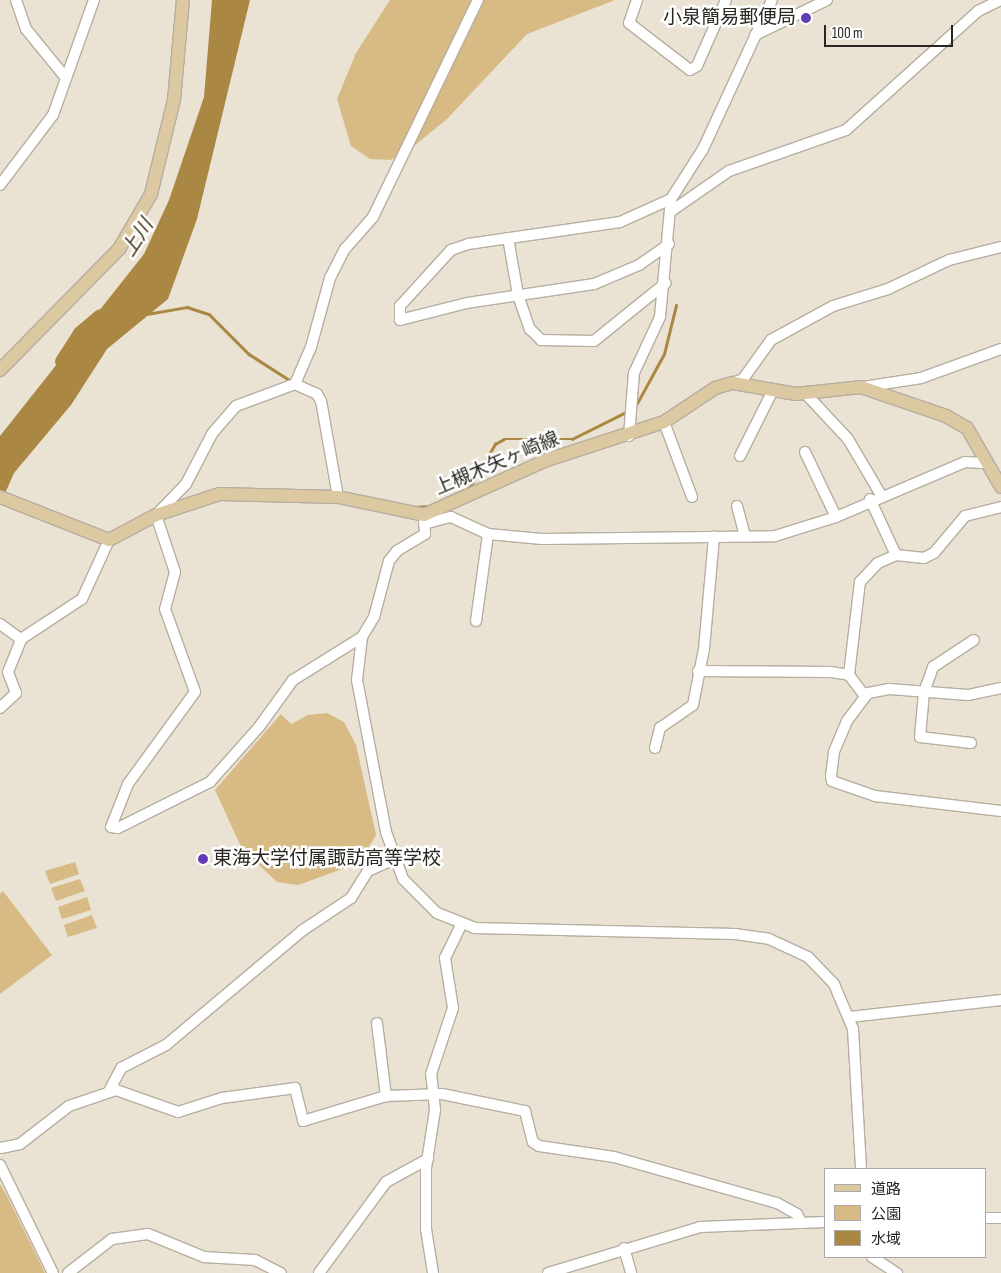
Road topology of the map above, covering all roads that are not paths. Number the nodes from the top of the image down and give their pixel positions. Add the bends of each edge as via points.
1 (16, 0) edge
2 (94, 0) edge
3 (183, 0) edge
4 (478, 0) edge
5 (638, 0) edge
6 (726, 0) edge
7 (772, 0) edge
8 (827, 0) edge
9 (1001, 0) edge
10 (755, 35) junction
11 (66, 78) junction
12 (0, 185) edge
13 (671, 200) junction
14 (670, 212) junction
15 (508, 238) junction
16 (669, 244) junction
17 (1001, 247) edge
18 (666, 283) junction
19 (518, 295) junction
20 (1001, 350) edge
21 (0, 370) edge
22 (296, 381) junction
23 (733, 383) junction
24 (861, 387) junction
25 (772, 392) junction
26 (805, 393) junction
27 (664, 422) junction
28 (629, 431) junction
29 (805, 452) dead end
30 (740, 456) dead end
31 (987, 463) junction
32 (1001, 487) edge
33 (881, 495) junction
34 (0, 497) edge
35 (338, 497) junction
36 (692, 497) dead end
37 (870, 499) junction
38 (737, 506) dead end
39 (1001, 507) edge
40 (156, 515) junction
41 (836, 517) junction
42 (424, 520) junction
43 (488, 534) junction
44 (714, 536) junction
45 (745, 536) junction
46 (109, 540) junction
47 (896, 555) junction
48 (476, 621) dead end
49 (0, 624) edge
50 (362, 637) junction
51 (21, 639) junction
52 (974, 640) dead end
53 (698, 671) junction
54 (849, 675) junction
55 (1001, 688) edge
56 (924, 692) junction
57 (864, 696) junction
58 (0, 708) edge
59 (970, 743) dead end
60 (655, 748) dead end
61 (1001, 811) edge
62 (393, 860) junction
63 (461, 925) junction
64 (1001, 1000) edge
65 (850, 1017) junction
66 (376, 1023) dead end
67 (109, 1091) junction
68 (434, 1095) junction
69 (386, 1096) junction
70 (0, 1149) edge
71 (428, 1159) junction
72 (0, 1165) edge
73 (861, 1168) edge
74 (986, 1218) edge
75 (1001, 1218) edge
76 (801, 1222) junction
77 (824, 1222) edge
78 (624, 1248) junction
79 (874, 1258) edge
80 (53, 1273) edge
81 (68, 1273) edge
82 (281, 1273) edge
83 (319, 1273) edge
84 (433, 1273) edge
85 (548, 1273) edge
86 (632, 1273) edge
87 (897, 1273) edge

1 - 11 street via 26,29
2 - 11 street
3 - 21 main road via 174,100 152,194 118,249
4 - 22 street via 373,217 345,249 330,278 311,347
5 - 6 street via 629,23 690,70 697,66
7 - 10 street
8 - 10 street
9 - 14 street via 978,11 846,130 729,171
10 - 13 street via 703,149
11 - 12 street via 42,132
13 - 14 street
13 - 15 street via 620,222
14 - 16 street
15 - 19 street
15 - 19 street via 451,250 400,306 400,320
16 - 18 street
16 - 19 street via 639,265 594,284
17 - 23 street via 949,260 888,289 834,306 771,340 743,379
18 - 19 street via 594,341 541,340 530,329
18 - 28 street via 660,317 634,373 628,401
20 - 24 street via 921,378
22 - 35 street via 321,401
22 - 40 street via 236,406 212,434 186,484
23 - 25 main road
23 - 27 main road, 上槻木矢ヶ崎線 via 715,388
24 - 26 main road
24 - 31 main road via 967,428
25 - 26 main road
25 - 30 street
26 - 33 street via 848,439
27 - 28 main road, 上槻木矢ヶ崎線
27 - 36 street
28 - 42 main road, 上槻木矢ヶ崎線 via 547,460
29 - 41 street
31 - 32 main road
31 - 33 street via 965,462
33 - 37 street
34 - 46 main road
35 - 40 main road, 上槻木矢ヶ崎線 via 220,494
35 - 42 main road, 上槻木矢ヶ崎線
37 - 41 street
37 - 47 street
38 - 45 street
39 - 47 street via 965,516 924,558
40 - 46 main road, 上槻木矢ヶ崎線
40 - 50 street via 176,572 165,609 195,692 128,784 111,827 118,828 210,782 260,727 293,680
41 - 45 street via 775,536
42 - 43 street via 457,518
42 - 50 street via 425,534 397,550 389,561 374,617
43 - 44 street via 583,540
43 - 48 street
44 - 45 street
44 - 53 street
46 - 51 street via 88,593
47 - 54 street via 878,562 860,582
49 - 51 street
50 - 62 street via 357,680
51 - 58 street via 8,672 16,694
52 - 56 street via 932,667
53 - 54 street
53 - 60 street via 693,705 660,728
54 - 57 street
55 - 56 street via 968,695
56 - 57 street via 882,689
56 - 59 street via 920,737
57 - 61 street via 847,721 834,752 832,781 874,796
62 - 63 street via 411,892 437,913
62 - 67 street via 368,871 350,898 304,930 166,1045 120,1068
63 - 65 street via 755,936 808,957 834,984
63 - 68 street via 445,958 453,1008 433,1065
64 - 65 street
65 - 73 street
66 - 69 street
67 - 69 street via 178,1112 222,1098 295,1088 303,1120
67 - 70 street via 69,1106 20,1144
68 - 69 street
68 - 71 street
68 - 76 street via 525,1111 533,1142 539,1146 614,1157 777,1203
71 - 83 street via 386,1182
71 - 84 street via 426,1229
72 - 80 street
74 - 75 street
76 - 77 street
76 - 78 street via 700,1227
78 - 85 street
78 - 86 street
79 - 87 street
81 - 82 street via 112,1239 148,1234 204,1257 255,1260

